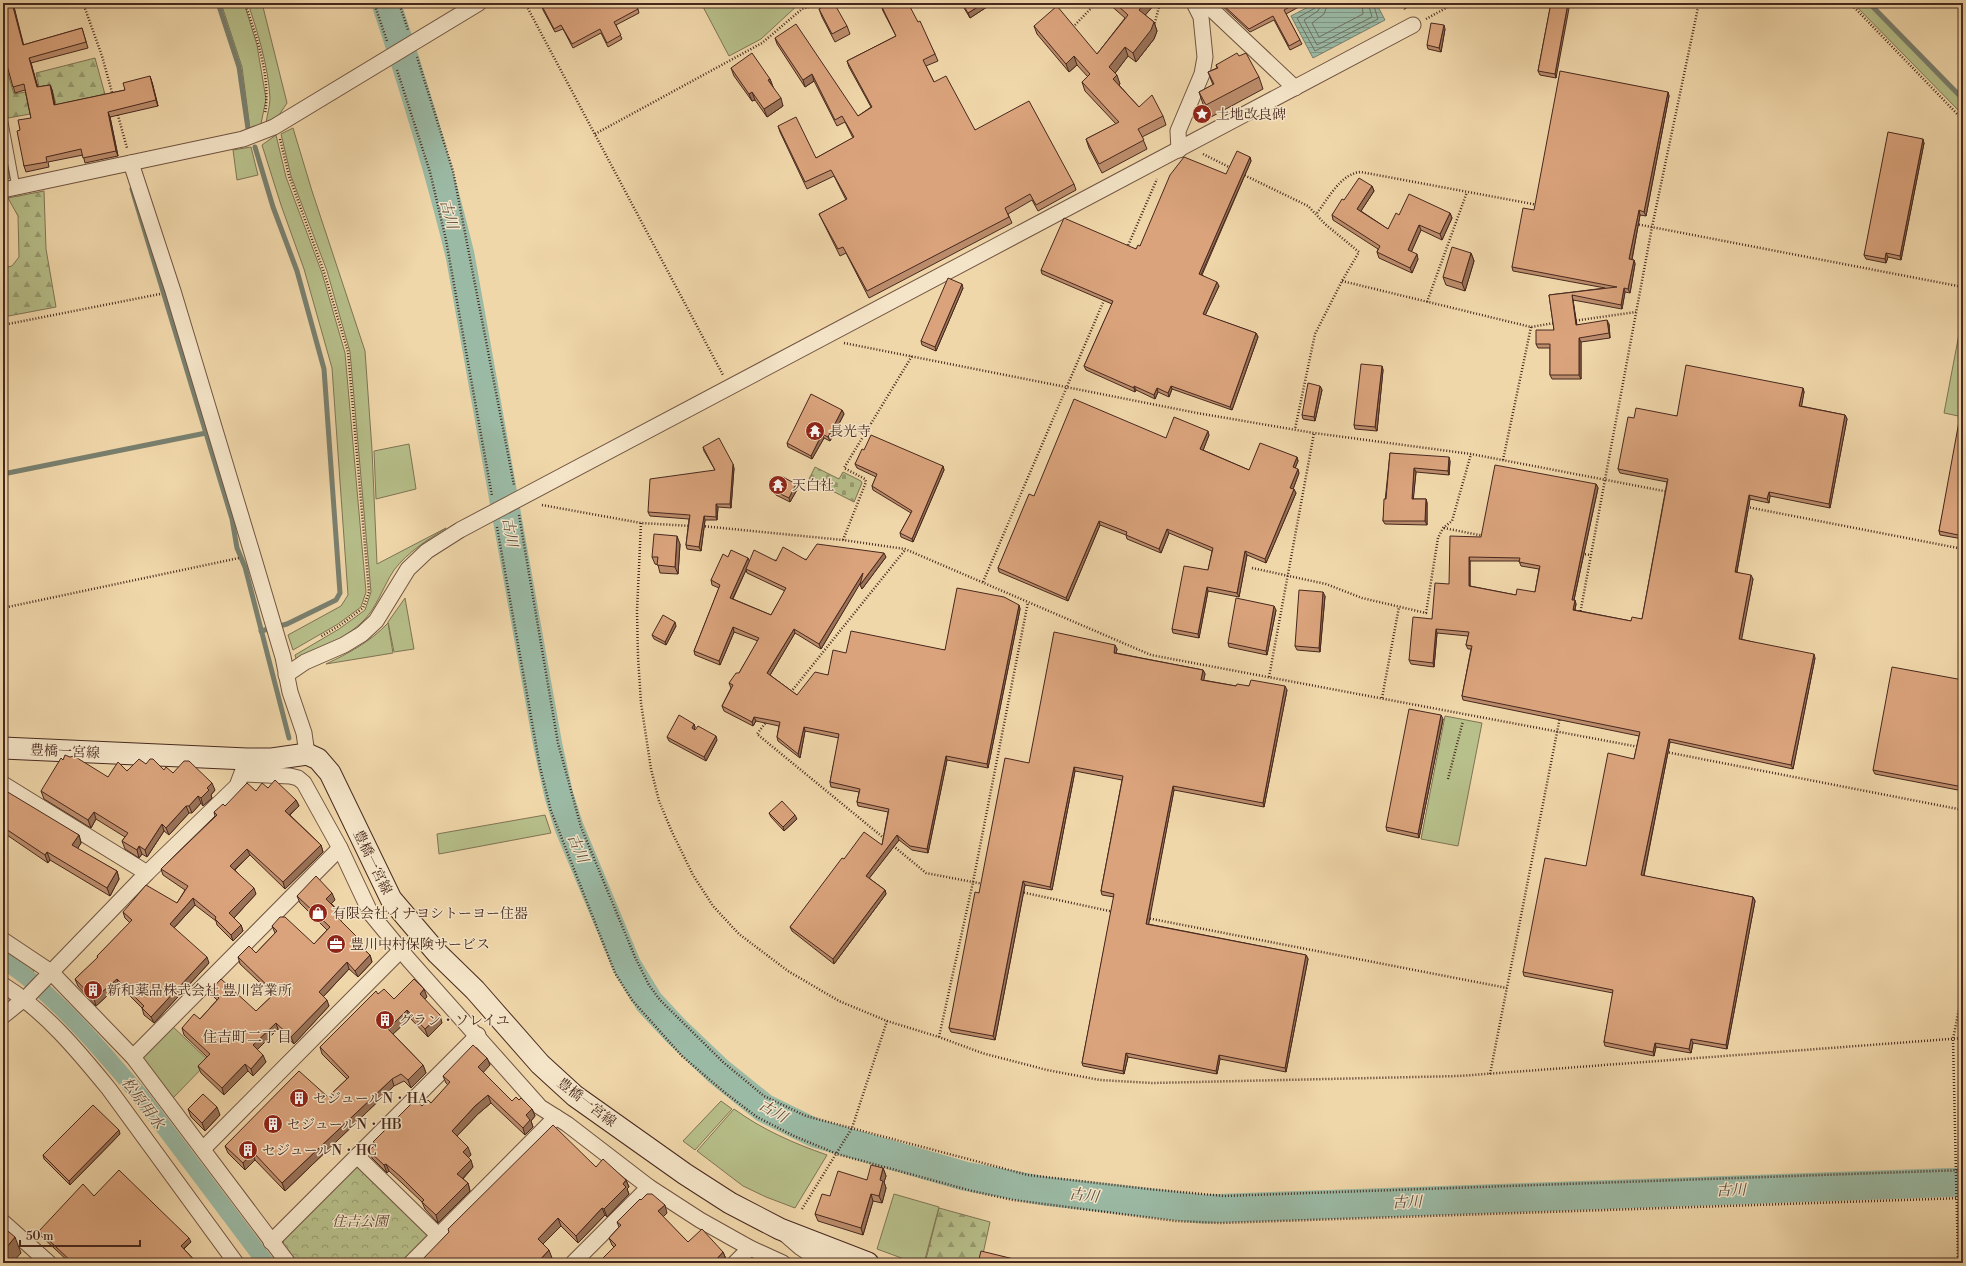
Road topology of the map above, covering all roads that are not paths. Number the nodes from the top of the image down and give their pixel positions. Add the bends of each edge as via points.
1 (480, 3) edge
2 (1194, 3) edge
3 (1205, 3) edge
4 (1414, 25) road end
5 (1295, 88) junction
6 (3, 116) edge
7 (1179, 150) junction
8 (131, 163) junction
9 (9, 188) edge
10 (286, 675) junction
11 (3, 748) edge
12 (307, 754) junction
13 (245, 766) junction
14 (3, 784) edge
15 (340, 848) junction
16 (147, 873) junction
17 (3, 940) edge
18 (401, 950) junction
19 (49, 974) junction
20 (3, 984) edge
21 (26, 997) junction
22 (3, 1016) edge
23 (478, 1035) junction
24 (133, 1057) junction
25 (556, 1117) junction
26 (203, 1149) junction
27 (357, 1156) junction
28 (649, 1187) junction
29 (3, 1222) edge
30 (780, 1229) junction
31 (439, 1236) junction
32 (271, 1242) junction
33 (750, 1248) junction
34 (420, 1260) edge
35 (49, 1263) edge
36 (236, 1263) edge
37 (288, 1263) edge
38 (573, 1263) edge
39 (735, 1263) edge
40 (784, 1263) edge
41 (824, 1263) edge
42 (868, 1263) edge

1 - 8 street via 276,131
2 - 7 street via 1201,17 1205,57 1202,74 1178,131
3 - 5 street
4 - 5 street
5 - 7 street
6 - 9 lane
7 - 10 street via 442,541 417,560 402,578 376,621 362,634 305,662
8 - 9 street
8 - 10 street via 173,292
10 - 12 street via 304,734
11 - 13 main road, 豊橋一宮線
12 - 13 main road, 豊橋一宮線
12 - 30 main road, 豊橋一宮線 via 318,759 330,773 391,899 436,953 475,990 540,1064 575,1096 684,1174 730,1203
13 - 15 street via 298,778 304,783
13 - 16 street via 237,786
14 - 16 street
15 - 18 street via 372,914
15 - 24 street
16 - 19 street
17 - 19 street
18 - 23 street
18 - 26 street
19 - 21 street
19 - 24 street
20 - 21 street
21 - 22 street
21 - 36 street via 109,1089
23 - 25 street via 540,1107
23 - 27 street
24 - 26 street
25 - 28 street
25 - 31 street
26 - 32 street
27 - 31 street
27 - 32 street
28 - 33 street
28 - 38 street
29 - 35 street
30 - 41 street via 801,1248
30 - 42 main road, 豊橋一宮線
31 - 34 street
32 - 37 street
33 - 39 street
33 - 40 street

